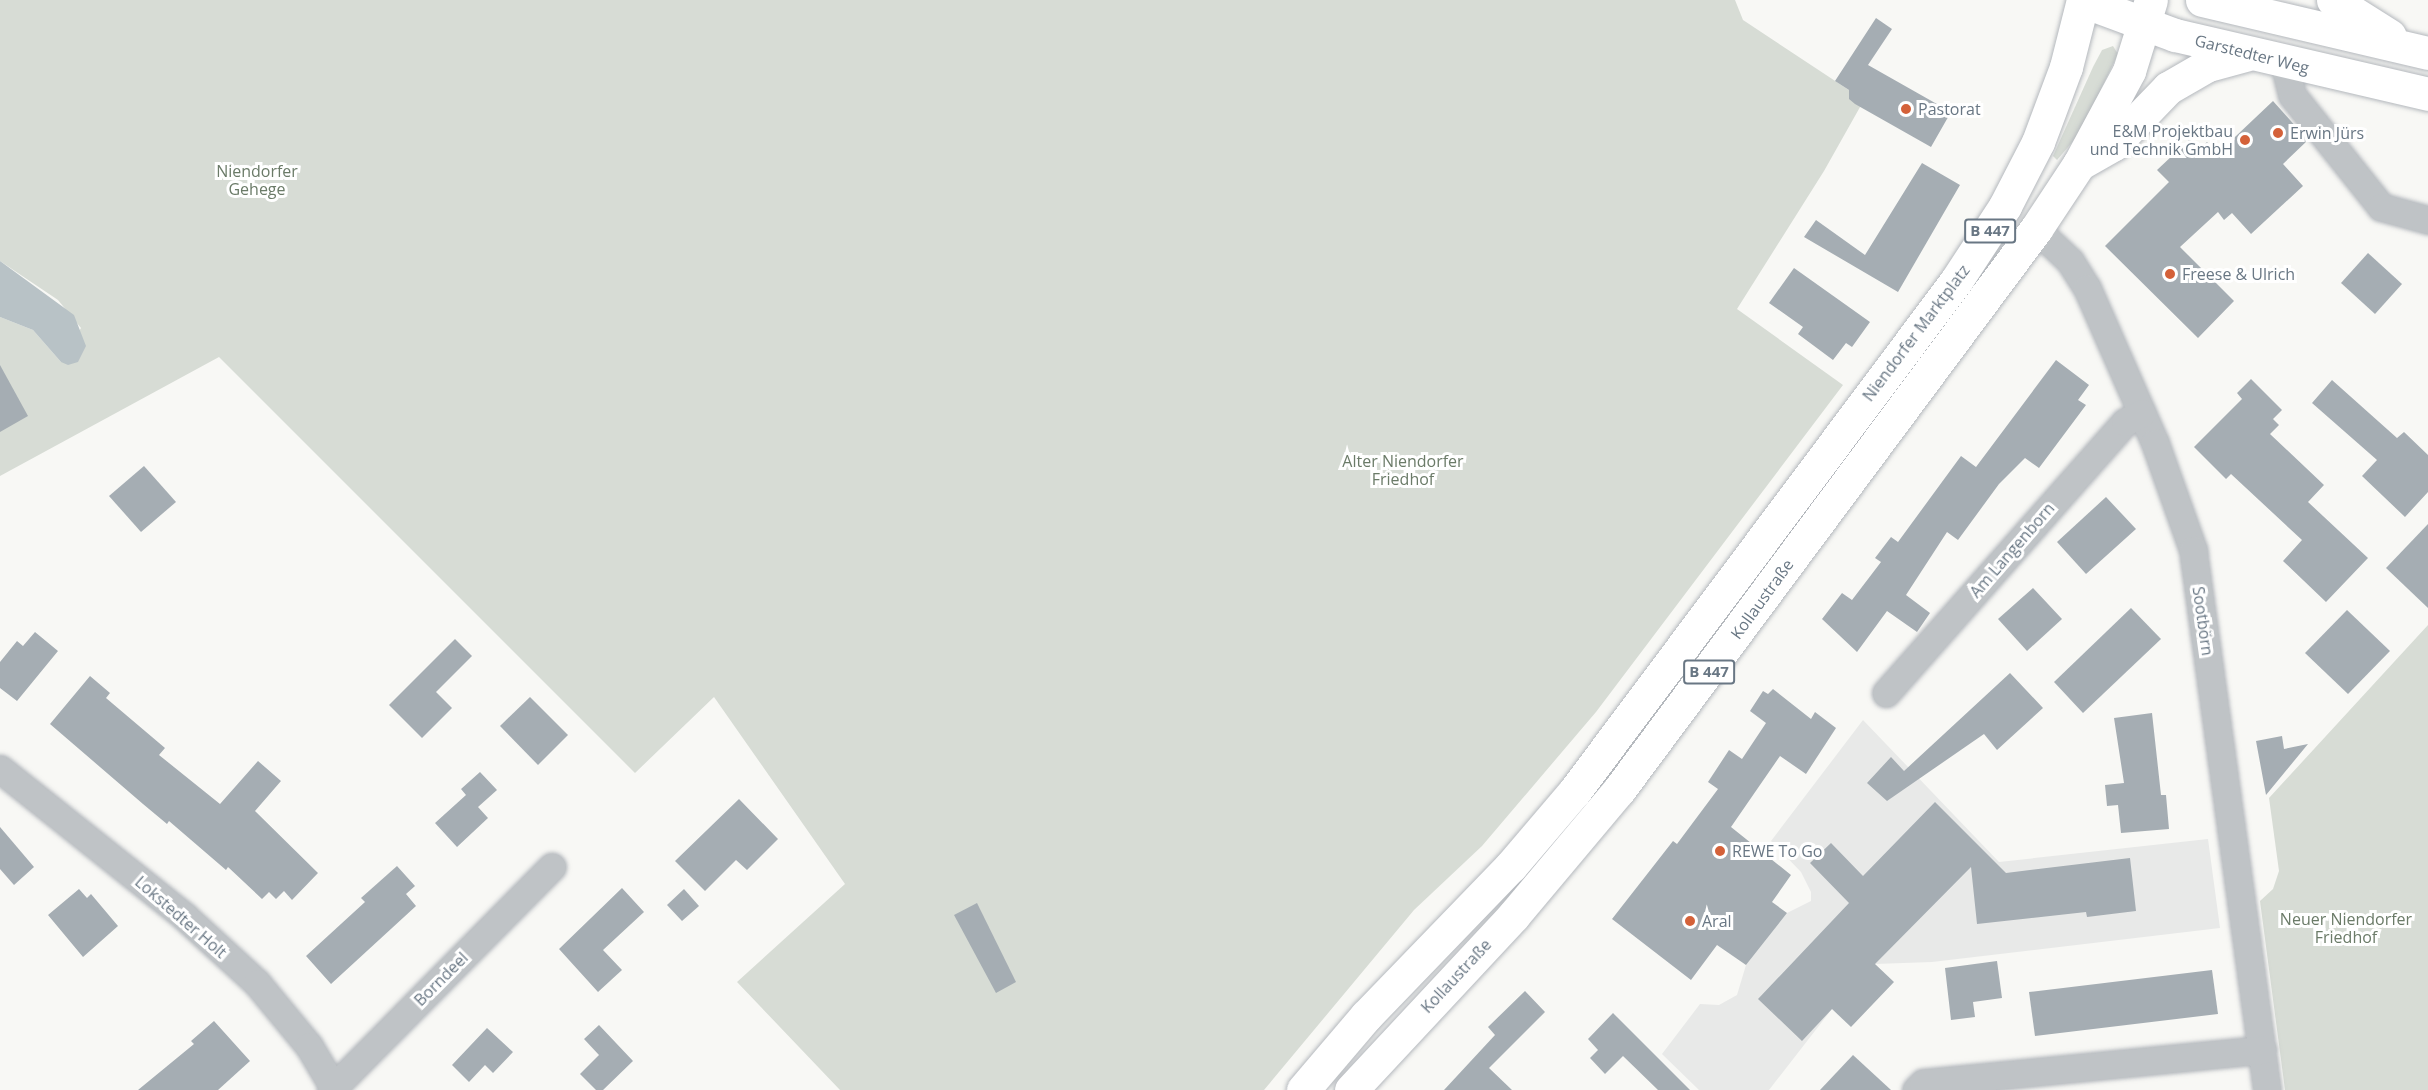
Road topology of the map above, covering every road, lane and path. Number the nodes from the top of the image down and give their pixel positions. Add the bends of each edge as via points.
1 (2083, 0) edge
2 (2202, 0) edge
3 (2333, 0) edge
4 (2149, 13) edge
5 (2420, 52) edge
6 (2248, 54) junction
7 (2284, 63) junction
8 (2428, 94) edge
9 (2079, 165) junction
10 (2428, 220) edge
11 (2036, 229) junction
12 (2142, 413) junction
13 (1886, 693) dead end
14 (0, 769) edge
15 (552, 867) dead end
16 (2262, 1050) junction
17 (333, 1089) edge
18 (1303, 1090) edge
19 (1352, 1090) edge
20 (1916, 1090) edge
21 (2267, 1090) edge

1 - 4 main road, Garstedter Weg
1 - 18 main road, Niendorfer Marktplatz / B 447 via 2050,111 2005,206 1956,281 1574,792 1511,866 1366,1016
2 - 5 main road
3 - 5 main road
4 - 6 main road, Garstedter Weg
4 - 9 main road, B 447 via 2129,71
6 - 7 main road, Garstedter Weg
6 - 9 main road via 2208,65 2168,88 2114,144
7 - 8 main road, Garstedter Weg
7 - 10 street via 2292,95 2381,207
9 - 11 main road, B 447
11 - 12 street, Sootbörn via 2082,278
11 - 19 main road, Kollaustraße / B 447 via 1619,790 1514,915
12 - 13 street, Am Langenborn via 2125,422
12 - 16 street, Sootbörn via 2193,550
14 - 17 street, Lokstedter Holt via 184,916 257,983 309,1046
15 - 17 street, Borndeel
16 - 20 street via 1923,1083
16 - 21 street, Sootbörn

